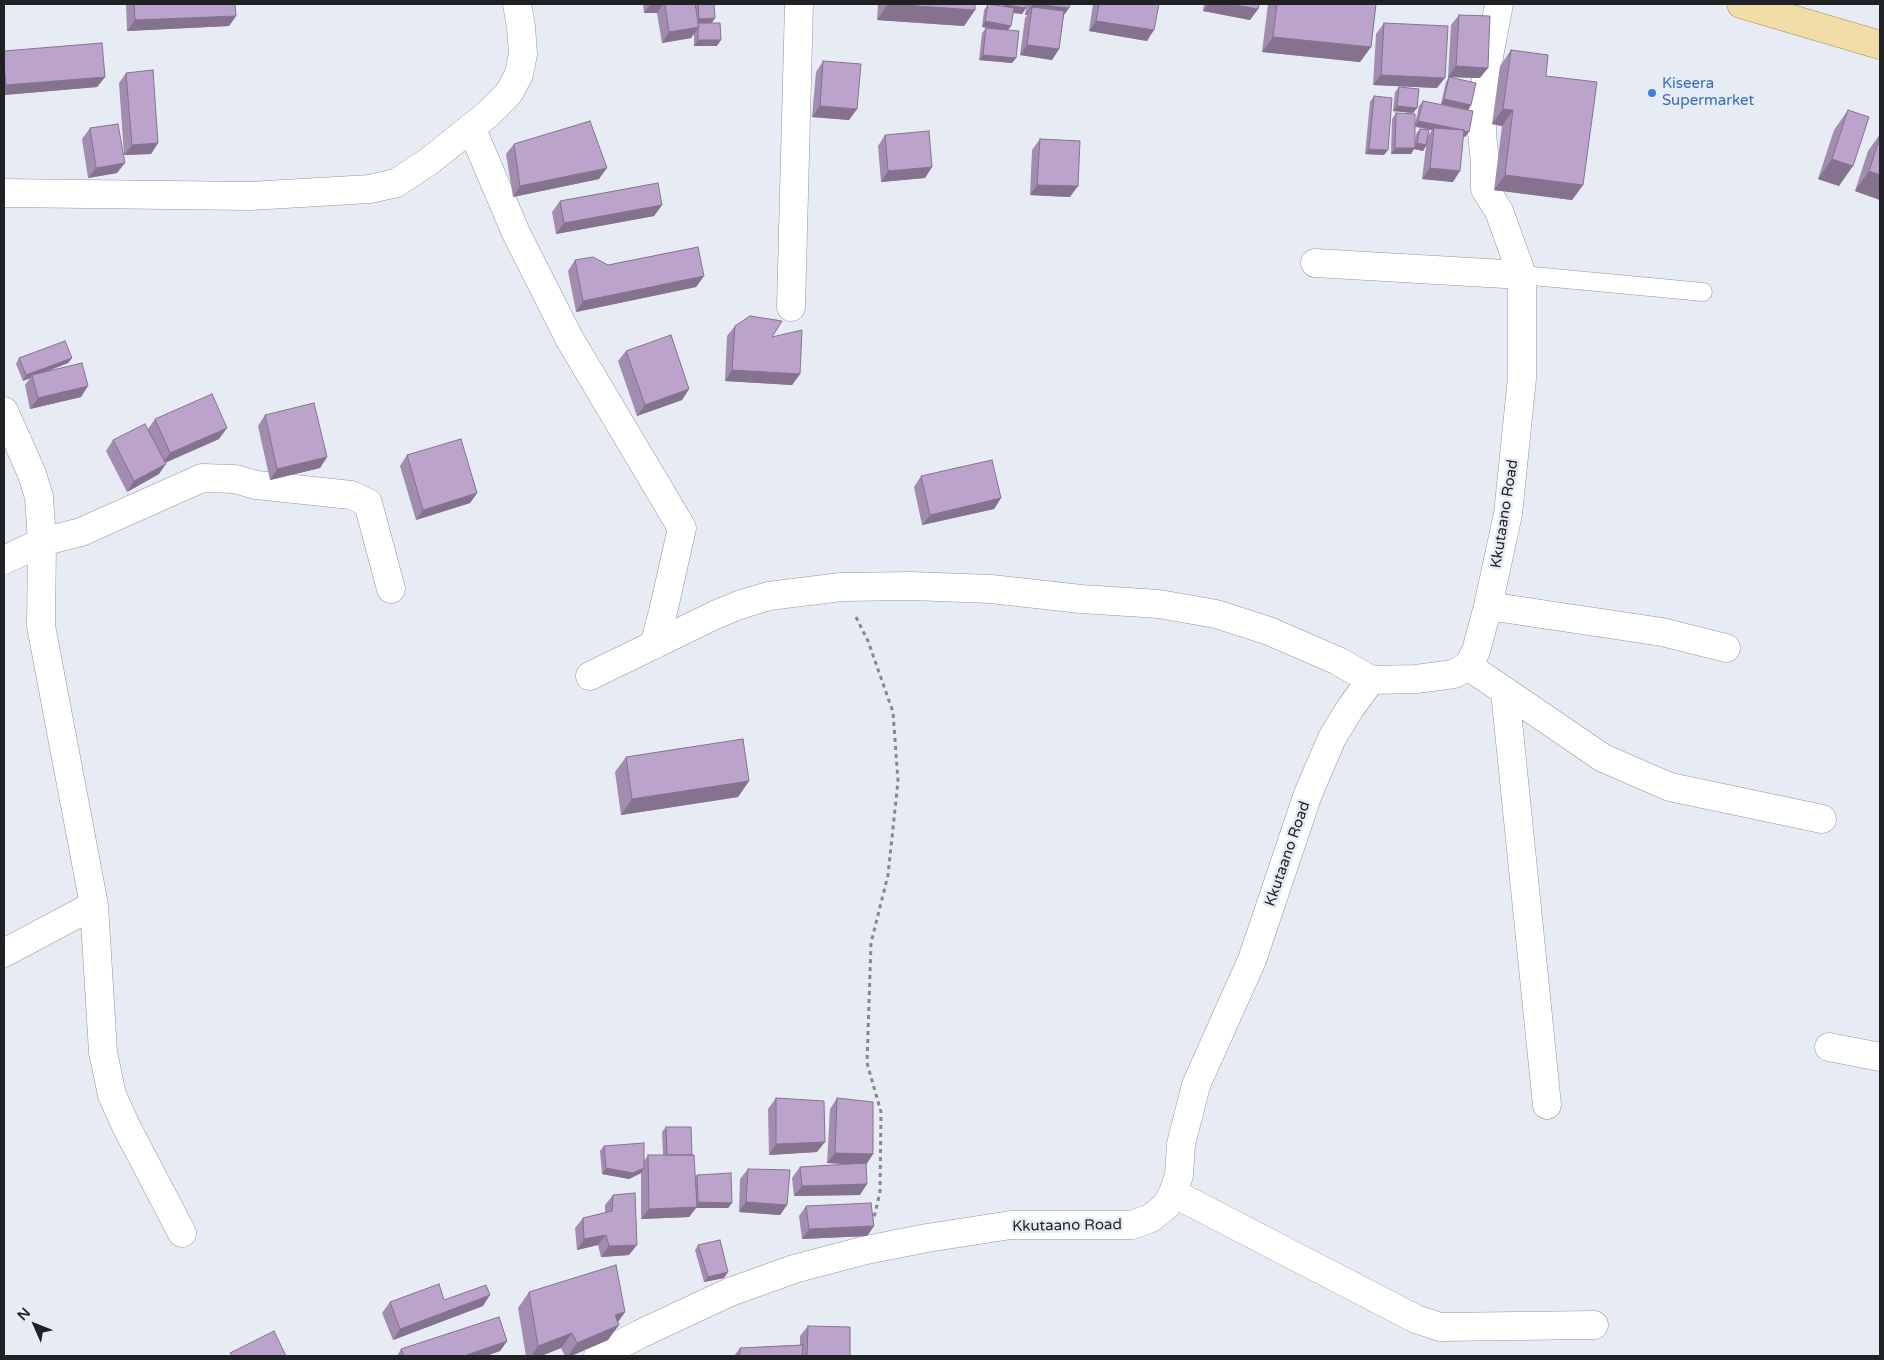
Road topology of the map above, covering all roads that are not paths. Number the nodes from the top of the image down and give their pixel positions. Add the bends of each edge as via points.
1 (517, 4) edge
2 (798, 4) edge
3 (1499, 4) edge
4 (1741, 4) edge
5 (1880, 45) edge
6 (472, 127) junction
7 (4, 193) edge
8 (1315, 263) dead end
9 (1522, 275) junction
10 (1703, 292) dead end
11 (791, 307) dead end
12 (4, 411) edge
13 (42, 542) junction
14 (4, 560) edge
15 (390, 589) dead end
16 (1488, 606) junction
17 (654, 645) junction
18 (1726, 648) dead end
19 (1468, 666) junction
20 (590, 676) dead end
21 (1371, 680) junction
22 (1505, 692) junction
23 (1822, 819) dead end
24 (94, 905) junction
25 (4, 953) edge
26 (1829, 1047) dead end
27 (1880, 1058) edge
28 (1547, 1104) dead end
29 (1173, 1194) junction
30 (182, 1233) dead end
31 (1594, 1325) dead end
32 (598, 1356) edge

1 - 6 street via 523,54 520,74 509,93
2 - 11 street
3 - 9 street, Kkutaano Road via 1483,108 1485,189 1499,211
4 - 5 main road
6 - 7 street via 396,183 370,189 250,196
6 - 17 street via 516,233 569,338 682,528
8 - 9 street
9 - 10 lane
9 - 16 street, Kkutaano Road via 1522,378 1518,426 1508,514
12 - 13 street via 39,497
13 - 14 street
13 - 15 street via 81,532 202,478 235,479 256,485 351,495 368,503
13 - 24 street via 41,626
16 - 18 street via 1662,632
16 - 19 street, Kkutaano Road via 1476,651
17 - 20 street
17 - 21 street via 739,604 769,596 842,587 991,589 1159,604 1216,614 1269,631 1338,661
19 - 21 street via 1454,674
19 - 22 street
21 - 29 street, Kkutaano Road via 1332,738 1308,794 1252,960 1196,1085
22 - 23 street via 1603,758 1670,787
22 - 28 street
24 - 25 street
24 - 30 street via 103,1052 112,1095
26 - 27 street
29 - 31 street via 1416,1319 1440,1327
29 - 32 street, Kkutaano Road via 1166,1206 1151,1218 1132,1225 1011,1225 866,1250 794,1269 730,1292

